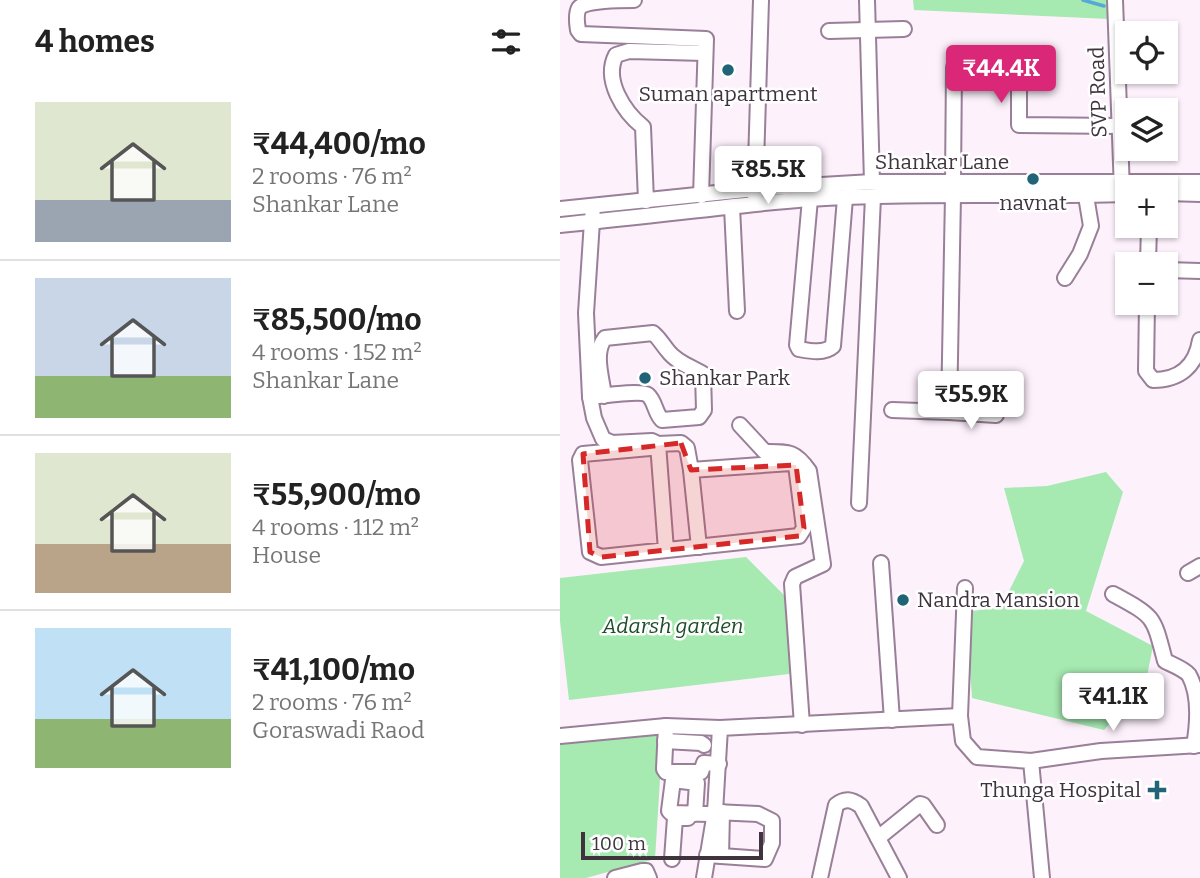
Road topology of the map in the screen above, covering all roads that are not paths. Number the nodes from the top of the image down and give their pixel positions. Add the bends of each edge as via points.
1 (634, 0) edge
2 (761, 0) edge
3 (867, 0) edge
4 (1115, 0) edge
5 (904, 29) dead end
6 (867, 30) junction
7 (829, 31) dead end
8 (705, 53) junction
9 (1119, 98) edge
10 (1115, 126) edge
11 (1200, 183) edge
12 (1178, 185) edge
13 (755, 189) junction
14 (872, 189) junction
15 (953, 189) junction
16 (1115, 190) edge
17 (1115, 191) edge
18 (1178, 193) edge
19 (1200, 194) edge
20 (701, 196) junction
21 (1086, 196) junction
22 (845, 198) junction
23 (810, 199) junction
24 (646, 201) junction
25 (755, 205) junction
26 (593, 206) junction
27 (732, 207) junction
28 (560, 209) edge
29 (593, 222) junction
30 (560, 225) edge
31 (1178, 270) edge
32 (1200, 271) edge
33 (1065, 278) dead end
34 (737, 311) dead end
35 (1147, 315) edge
36 (1200, 340) edge
37 (597, 396) junction
38 (892, 410) dead end
39 (949, 412) junction
40 (996, 415) dead end
41 (740, 425) dead end
42 (597, 430) junction
43 (658, 444) junction
44 (599, 445) dead end
45 (691, 470) junction
46 (859, 503) dead end
47 (699, 547) junction
48 (666, 550) junction
49 (881, 563) dead end
50 (965, 589) dead end
51 (1113, 594) dead end
52 (1194, 671) edge
53 (960, 716) junction
54 (892, 720) junction
55 (803, 725) junction
56 (666, 726) junction
57 (720, 727) junction
58 (560, 736) edge
59 (665, 741) junction
60 (1197, 745) edge
61 (704, 755) junction
62 (1031, 761) junction
63 (719, 764) junction
64 (697, 786) junction
65 (717, 786) junction
66 (695, 814) junction
67 (716, 814) junction
68 (937, 825) dead end
69 (878, 838) junction
70 (714, 855) junction
71 (672, 859) dead end
72 (615, 878) edge
73 (649, 878) edge
74 (704, 878) edge
75 (820, 878) edge
76 (899, 878) edge
77 (1042, 878) edge

1 - 8 street via 581,4 578,30 581,34 704,38
2 - 13 street
3 - 6 street
4 - 9 street, SVP Road
5 - 6 street
6 - 7 street
6 - 14 street
8 - 20 street
8 - 24 street via 629,51 616,55 612,62 624,109 643,127
10 - 15 street via 1019,125 1019,68 954,66
11 - 12 street, Shankar Lane
13 - 14 street, Shankar Lane
13 - 20 street, Shankar Lane
13 - 25 street
14 - 15 street, Shankar Lane
14 - 22 street, Shankar Lane
14 - 46 street
15 - 16 street, Shankar Lane
15 - 21 street, Shankar Lane
15 - 39 street
17 - 21 street, Shankar Lane
18 - 19 street
20 - 24 street, Shankar Lane
21 - 33 street via 1091,226
22 - 23 street, Shankar Lane
22 - 23 street via 833,346 827,351 799,349 797,345
23 - 25 street, Shankar Lane
24 - 26 street, Shankar Lane
25 - 27 street, Shankar Lane
26 - 28 street, Shankar Lane
26 - 29 street
27 - 29 street, Shankar Lane
27 - 34 street
29 - 30 street, Shankar Lane
29 - 37 street via 586,313
31 - 32 street
35 - 36 street via 1146,371 1153,380 1172,378 1192,366
37 - 37 street via 600,345 605,338 653,333 682,363 703,374 704,410 699,417 662,420 643,393
37 - 42 street
38 - 39 street
39 - 40 street
41 - 55 street via 765,452 791,453 809,471 823,564 792,584
42 - 43 street via 612,443
42 - 44 street
43 - 45 street via 681,443 687,448
43 - 48 street
43 - 48 street via 583,454 580,460 590,552 601,557
45 - 47 street
45 - 47 street via 791,463 796,466 804,528 799,537
47 - 48 street
49 - 54 street
50 - 53 street
51 - 52 street via 1146,612 1156,626 1165,661
52 - 60 street
53 - 54 street
53 - 62 street via 963,741 977,757
54 - 55 street
55 - 57 street
56 - 57 street
56 - 58 street
56 - 59 street
57 - 63 street
59 - 61 street
59 - 61 street via 666,772 701,772
60 - 62 street
61 - 63 street
62 - 77 street
63 - 65 street
64 - 65 street
64 - 66 street
64 - 66 street via 695,781 673,780 669,811
65 - 67 street
66 - 67 street
67 - 70 street
67 - 70 street via 758,814 773,826 765,859
67 - 71 street via 675,818
68 - 69 street via 920,804
69 - 75 street via 861,806 842,800 836,805
69 - 76 street
70 - 74 street
72 - 73 street via 642,871

